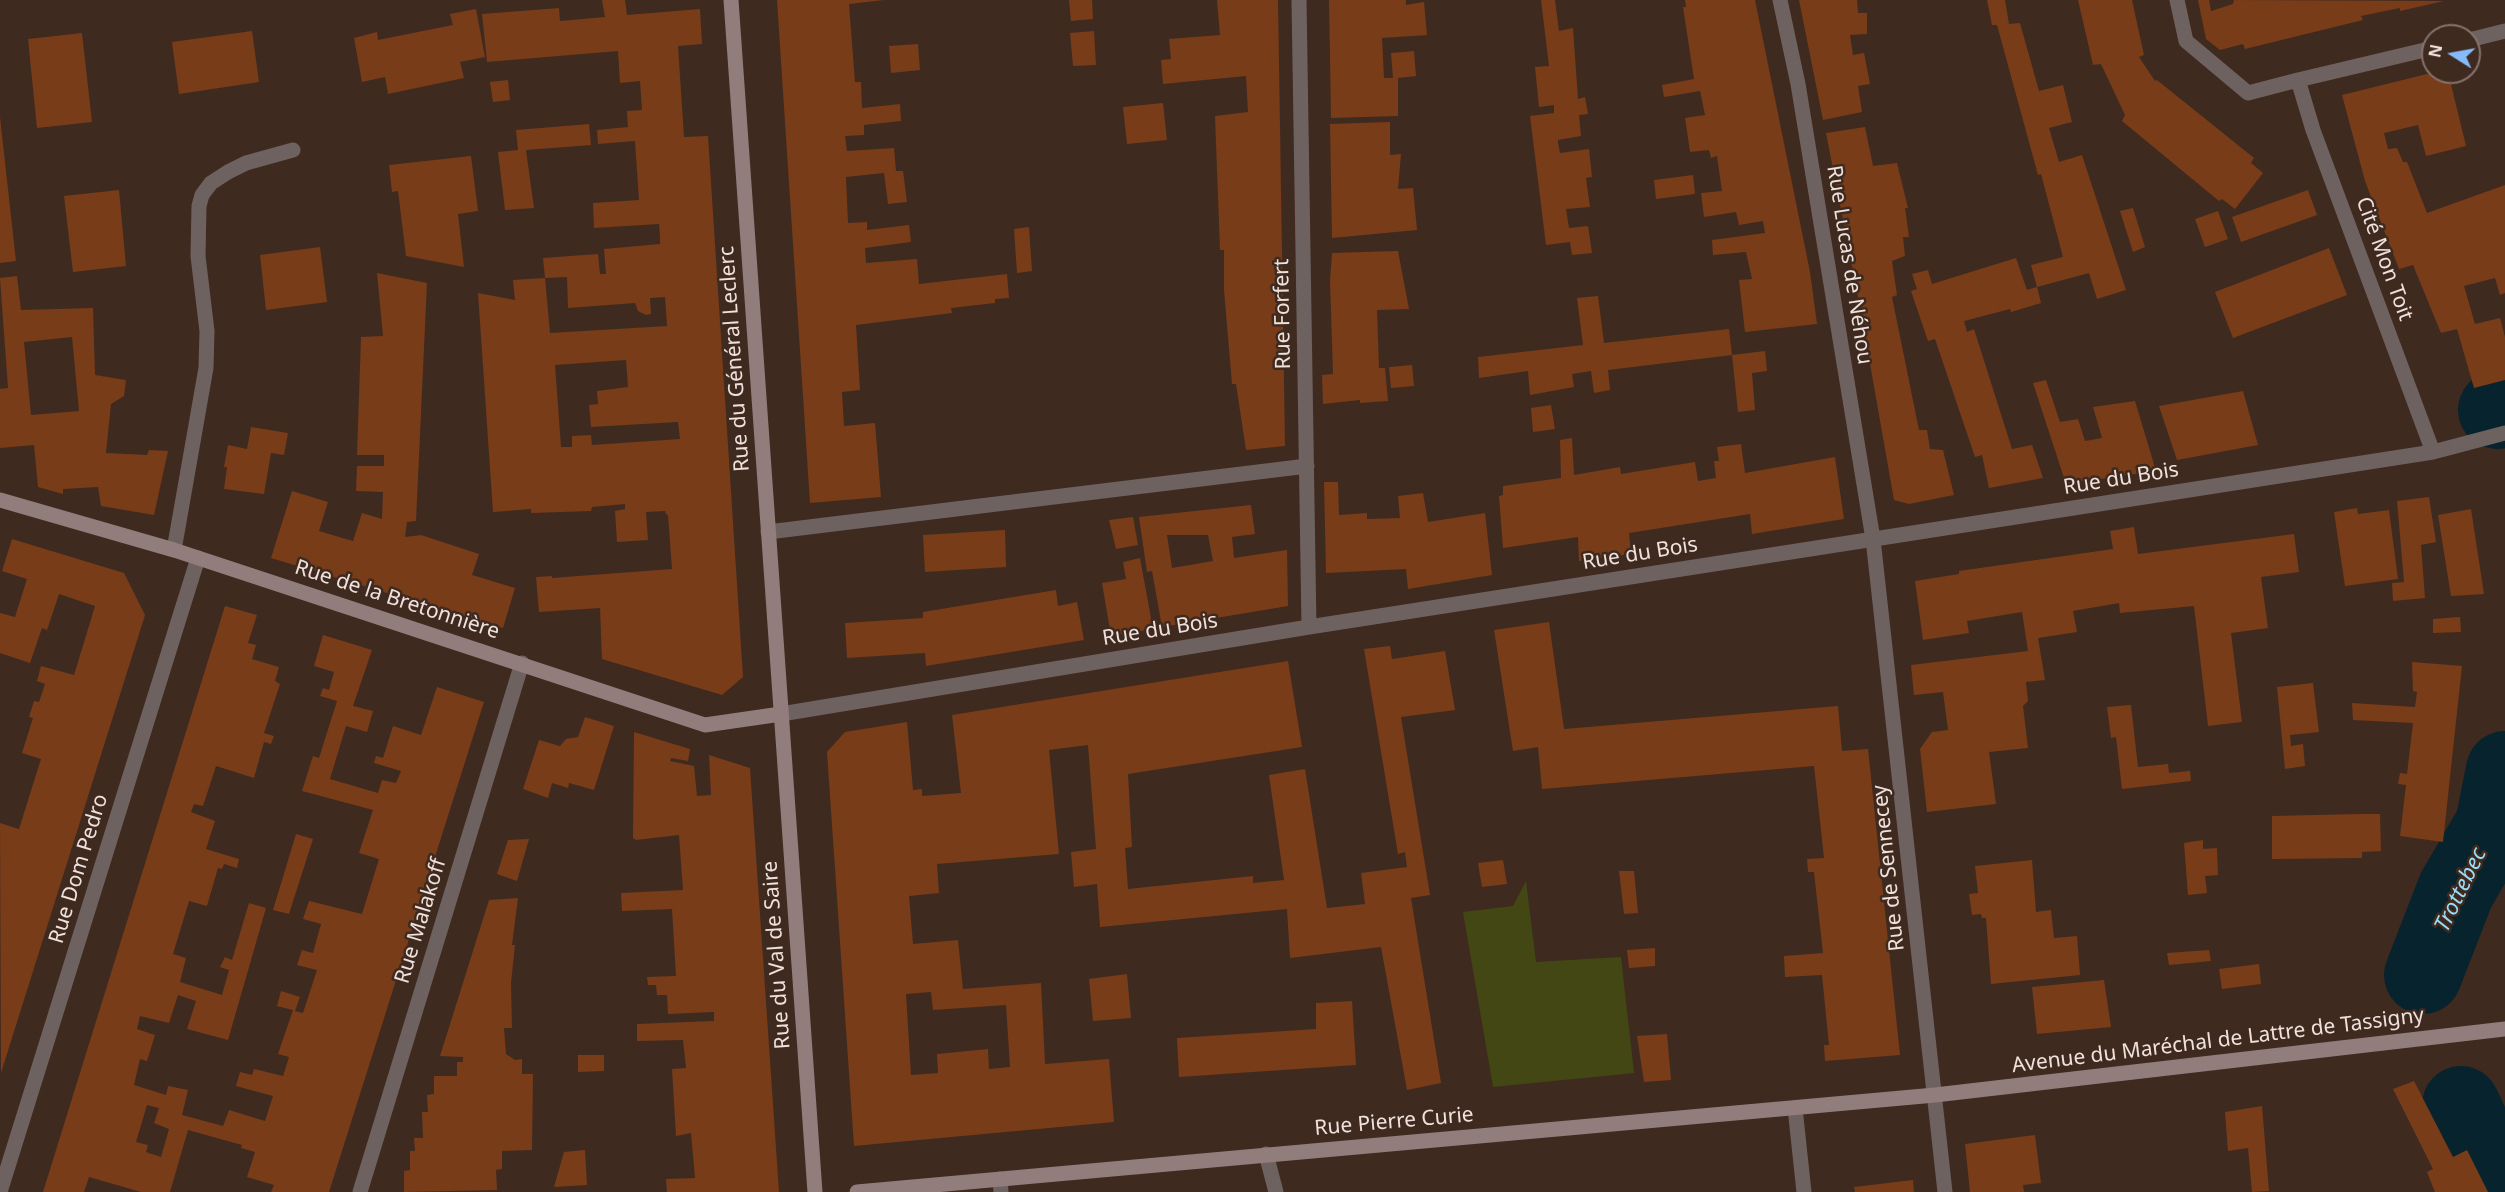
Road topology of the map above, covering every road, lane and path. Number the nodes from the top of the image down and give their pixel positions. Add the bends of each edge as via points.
1 (731, 0) edge
2 (1299, 0) edge
3 (1780, 0) edge
4 (2177, 0) edge
5 (2505, 31) edge
6 (2481, 37) edge
7 (2421, 51) edge
8 (2298, 80) junction
9 (293, 150) dead end
10 (2505, 433) edge
11 (2433, 452) junction
12 (1307, 466) junction
13 (0, 500) edge
14 (768, 532) junction
15 (1873, 539) junction
16 (174, 550) junction
17 (198, 558) junction
18 (1309, 627) junction
19 (522, 663) junction
20 (781, 714) junction
21 (2505, 1029) edge
22 (1935, 1095) junction
23 (1795, 1108) junction
24 (1266, 1154) junction
25 (1000, 1186) edge
26 (0, 1192) edge
27 (360, 1192) edge
28 (815, 1192) edge
29 (857, 1192) edge
30 (1276, 1192) edge
31 (1804, 1192) edge
32 (1945, 1192) edge

1 - 14 street, Rue du Général Leclerc
2 - 12 street, Rue Forfert
3 - 15 street, Rue Lucas de Néhou via 1798,84
4 - 8 street via 2186,41 2248,93
5 - 6 street
7 - 8 street
8 - 11 street, Cité Mon Toit
9 - 16 street via 246,163 211,183 202,195 198,256 207,331 206,368
10 - 11 street, Rue du Bois
11 - 15 street, Rue du Bois
12 - 14 street
12 - 18 street, Rue Forfert
13 - 16 street, Rue de la Bretonnière
14 - 20 street, Rue du Général Leclerc
15 - 18 street, Rue du Bois
15 - 22 street, Rue de Sennecey
16 - 17 street, Rue de la Bretonnière
17 - 19 street, Rue de la Bretonnière
17 - 26 street, Rue Dom Pedro
18 - 20 street, Rue du Bois
19 - 20 street, Rue de la Bretonnière via 705,725
19 - 27 street, Rue Malakoff
20 - 28 street, Rue du Val de Saire
21 - 22 street, Avenue du Maréchal de Lattre de Tassigny
22 - 23 street, Rue Pierre Curie
22 - 32 street, Rue de Sennecey
23 - 24 street, Rue Pierre Curie
23 - 31 street
24 - 25 street, Rue Pierre Curie
24 - 30 street
25 - 29 street, Rue Pierre Curie

